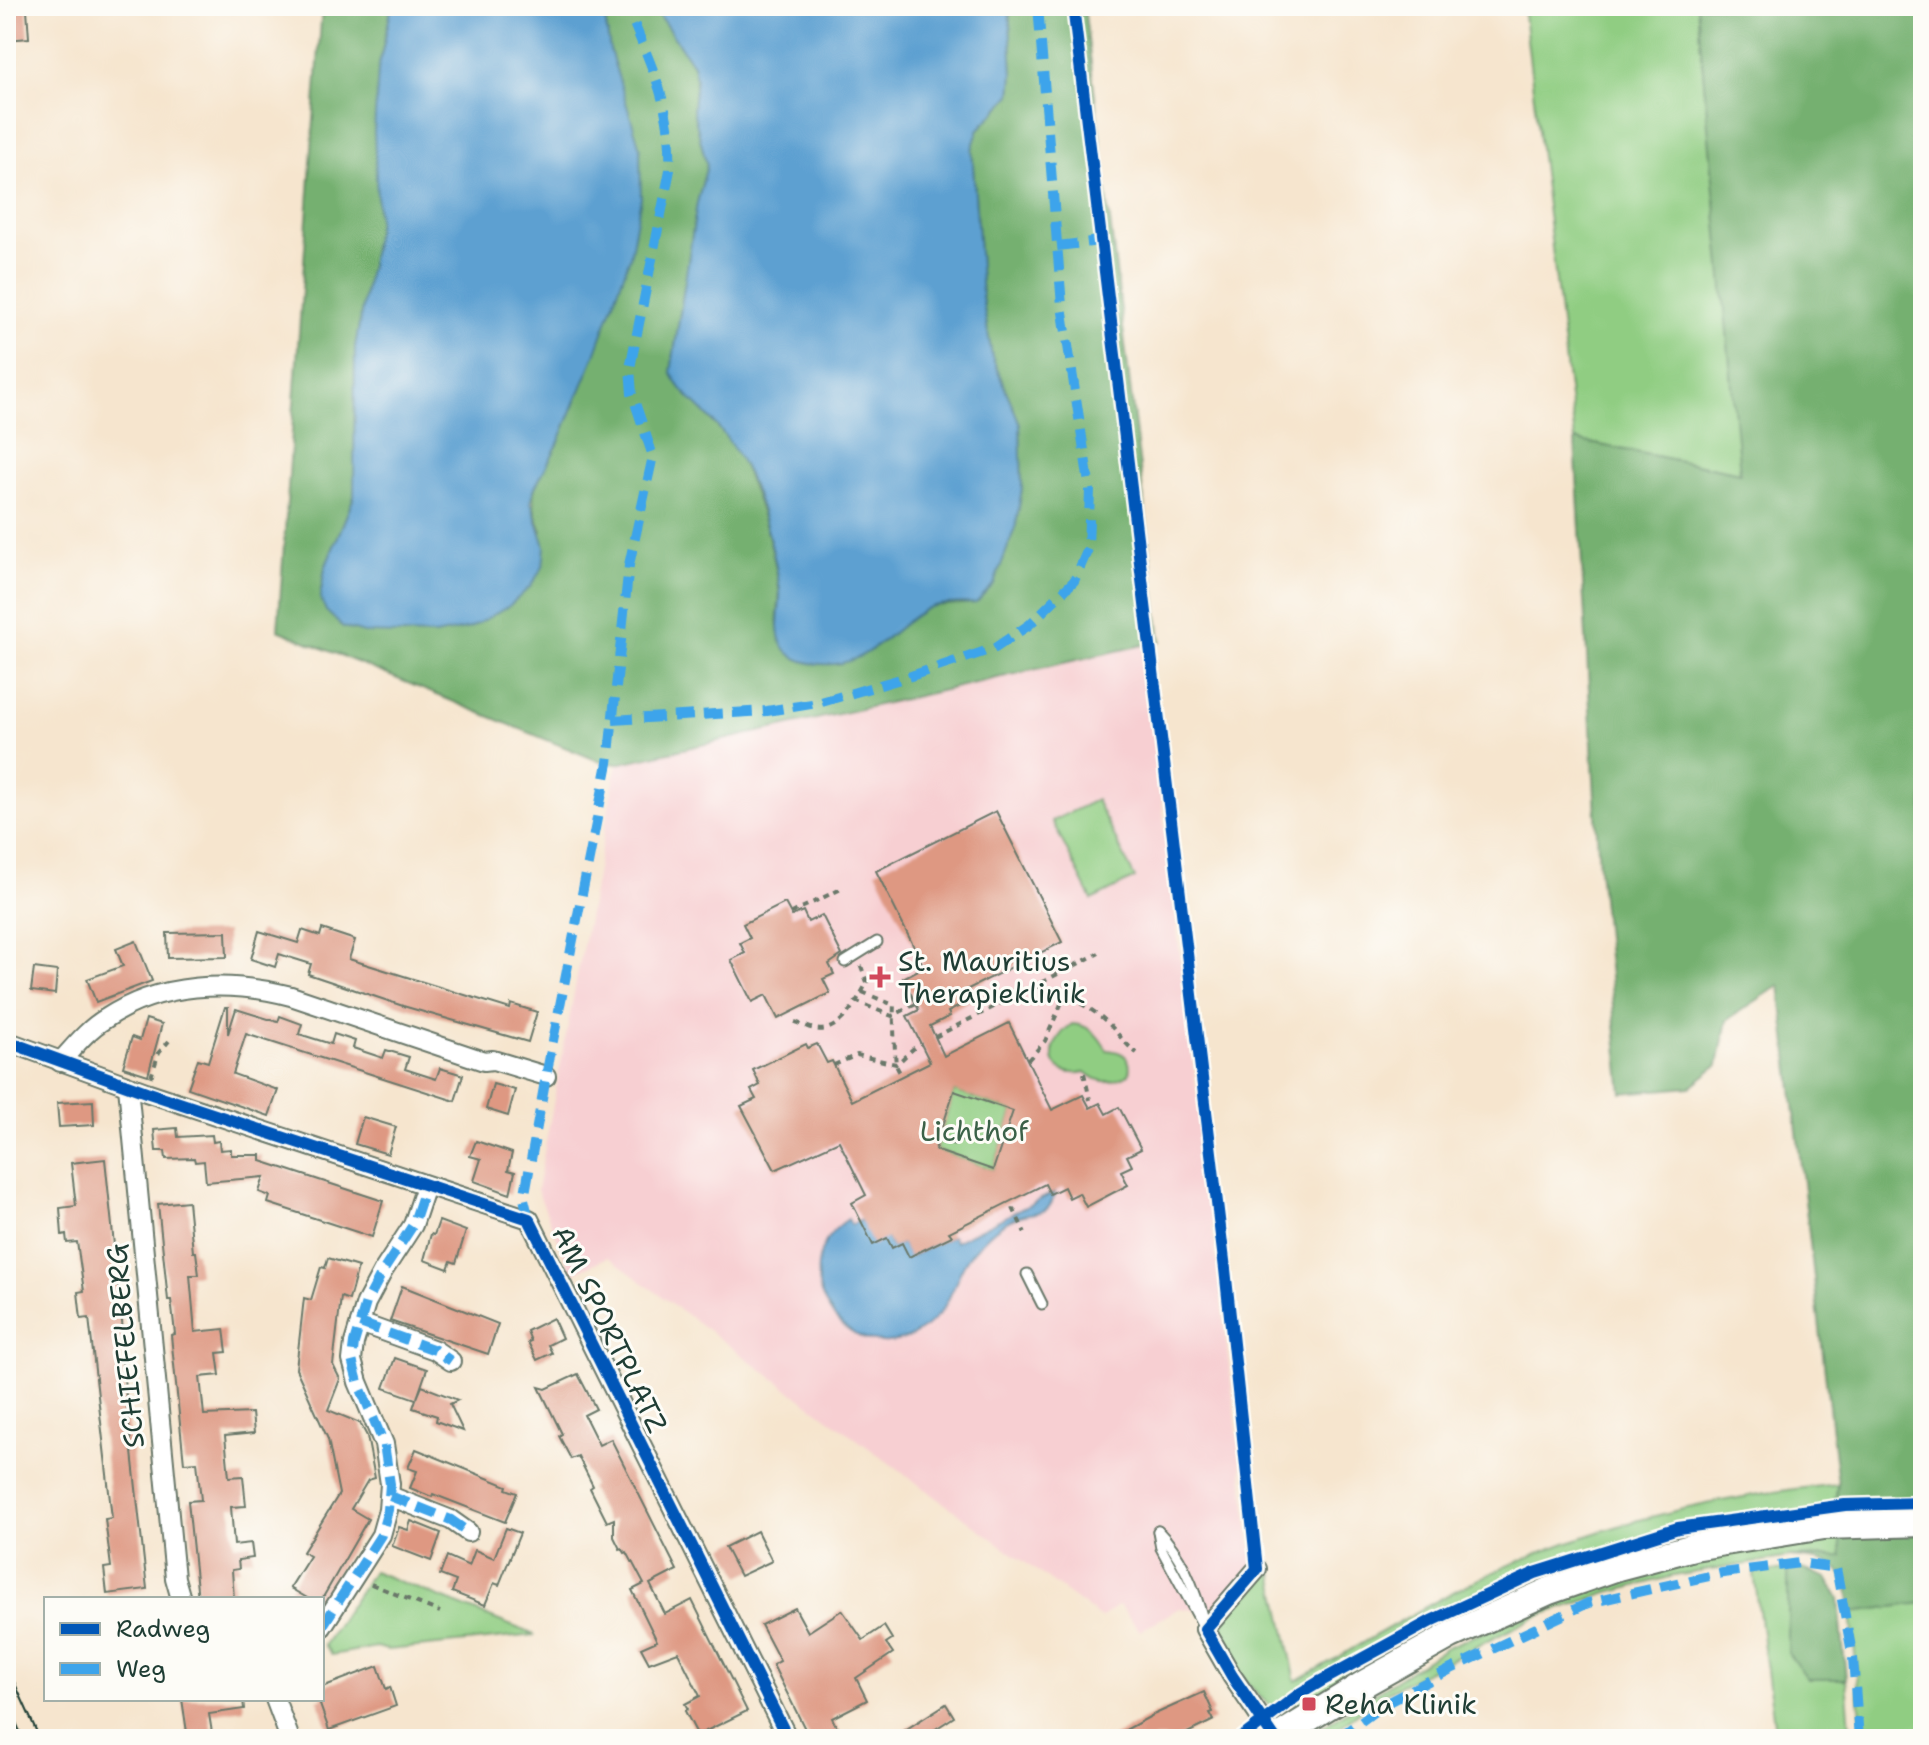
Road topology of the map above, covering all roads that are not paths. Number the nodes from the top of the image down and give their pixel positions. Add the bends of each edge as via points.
1 (877, 942) dead end
2 (845, 962) dead end
3 (6, 1041) edge
4 (60, 1062) junction
5 (546, 1076) dead end
6 (137, 1089) junction
7 (426, 1186) junction
8 (1027, 1274) dead end
9 (1042, 1304) dead end
10 (360, 1323) junction
11 (451, 1361) dead end
12 (390, 1496) junction
13 (1923, 1523) edge
14 (468, 1532) dead end
15 (1257, 1569) dead end
16 (180, 1597) edge
17 (324, 1624) edge
18 (1205, 1629) junction
19 (276, 1701) edge
20 (289, 1738) edge
21 (788, 1739) edge
22 (1275, 1739) edge

1 - 2 lane
3 - 4 street, AM SPORTPLATZ
4 - 5 street via 105,1018 139,1001 180,990 234,985 291,996 484,1061
4 - 6 street, AM SPORTPLATZ
6 - 7 street, AM SPORTPLATZ
6 - 16 street, SCHIEFELBERG
7 - 10 street via 413,1225 383,1271
7 - 21 street, AM SPORTPLATZ via 529,1219
8 - 9 lane
10 - 11 street
10 - 12 street via 352,1360 384,1444
12 - 14 street
12 - 17 street via 381,1535
13 - 22 main road via 1824,1526 1694,1547 1618,1567 1451,1635
15 - 18 street
18 - 18 lane via 1198,1600 1158,1531 1161,1548
18 - 22 street
19 - 20 street

